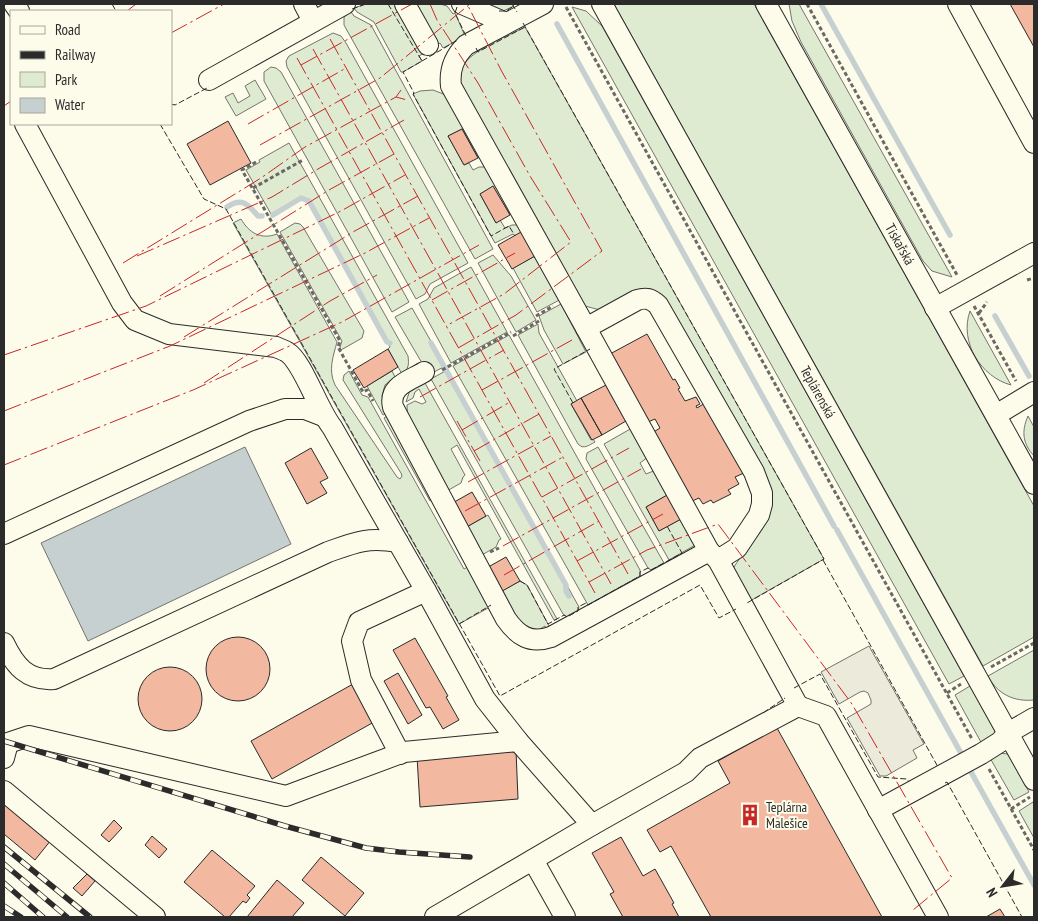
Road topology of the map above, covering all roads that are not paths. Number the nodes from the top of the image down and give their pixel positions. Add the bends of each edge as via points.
1 (304, 4) edge
2 (343, 4) edge
3 (405, 4) edge
4 (462, 4) edge
5 (543, 4) edge
6 (602, 4) edge
7 (766, 4) edge
8 (774, 4) edge
9 (958, 4) edge
10 (314, 21) junction
11 (506, 23) junction
12 (780, 30) junction
13 (428, 45) dead end
14 (209, 80) dead end
15 (26, 125) edge
16 (1034, 143) edge
17 (1034, 253) edge
18 (935, 308) junction
19 (586, 328) junction
20 (430, 373) road end
21 (1026, 389) edge
22 (996, 415) junction
23 (323, 416) junction
24 (1008, 437) junction
25 (1034, 465) edge
26 (1034, 484) edge
27 (4, 534) edge
28 (398, 542) junction
29 (713, 555) junction
30 (426, 591) junction
31 (4, 643) edge
32 (798, 706) junction
33 (1034, 718) edge
34 (1008, 733) junction
35 (518, 742) junction
36 (400, 754) junction
37 (4, 758) edge
38 (1032, 783) edge
39 (4, 791) edge
40 (878, 810) junction
41 (592, 825) junction
42 (533, 860) junction
43 (155, 917) edge
44 (435, 917) edge
45 (565, 917) edge
46 (938, 917) edge

1 - 10 street
2 - 10 street
3 - 13 street
4 - 11 street
5 - 11 street
6 - 34 street, Teplárenská
7 - 12 street, Tiskařská
8 - 12 street
9 - 16 street
10 - 14 street
11 - 19 street via 460,51 452,66 451,86
12 - 18 street, Tiskařská
15 - 23 street via 122,304 135,320 169,334 276,347 288,352 301,370
17 - 18 street
18 - 22 street, Tiskařská
19 - 29 street
19 - 29 street via 638,300 653,300 754,472 762,493 759,516 737,548
20 - 29 street via 396,389 392,394 393,407 475,561 520,635 541,641 551,638
21 - 22 street
22 - 24 street, Tiskařská
23 - 27 street via 305,409 285,409 249,421
23 - 28 street via 332,426
24 - 25 street
24 - 26 street, Tiskařská
28 - 30 street
28 - 31 street via 366,540 328,552 54,679 43,680 24,671 10,656
29 - 32 street
30 - 35 street via 485,699
30 - 36 street via 360,622 352,641 361,680
32 - 40 street via 826,716
32 - 41 street via 700,758 686,772
33 - 34 street
34 - 38 street, Teplárenská
34 - 40 street via 987,750
35 - 36 street
35 - 41 street
36 - 37 street via 286,796 29,736 8,743
39 - 43 street
40 - 46 street
41 - 42 street
42 - 44 street
42 - 45 street

